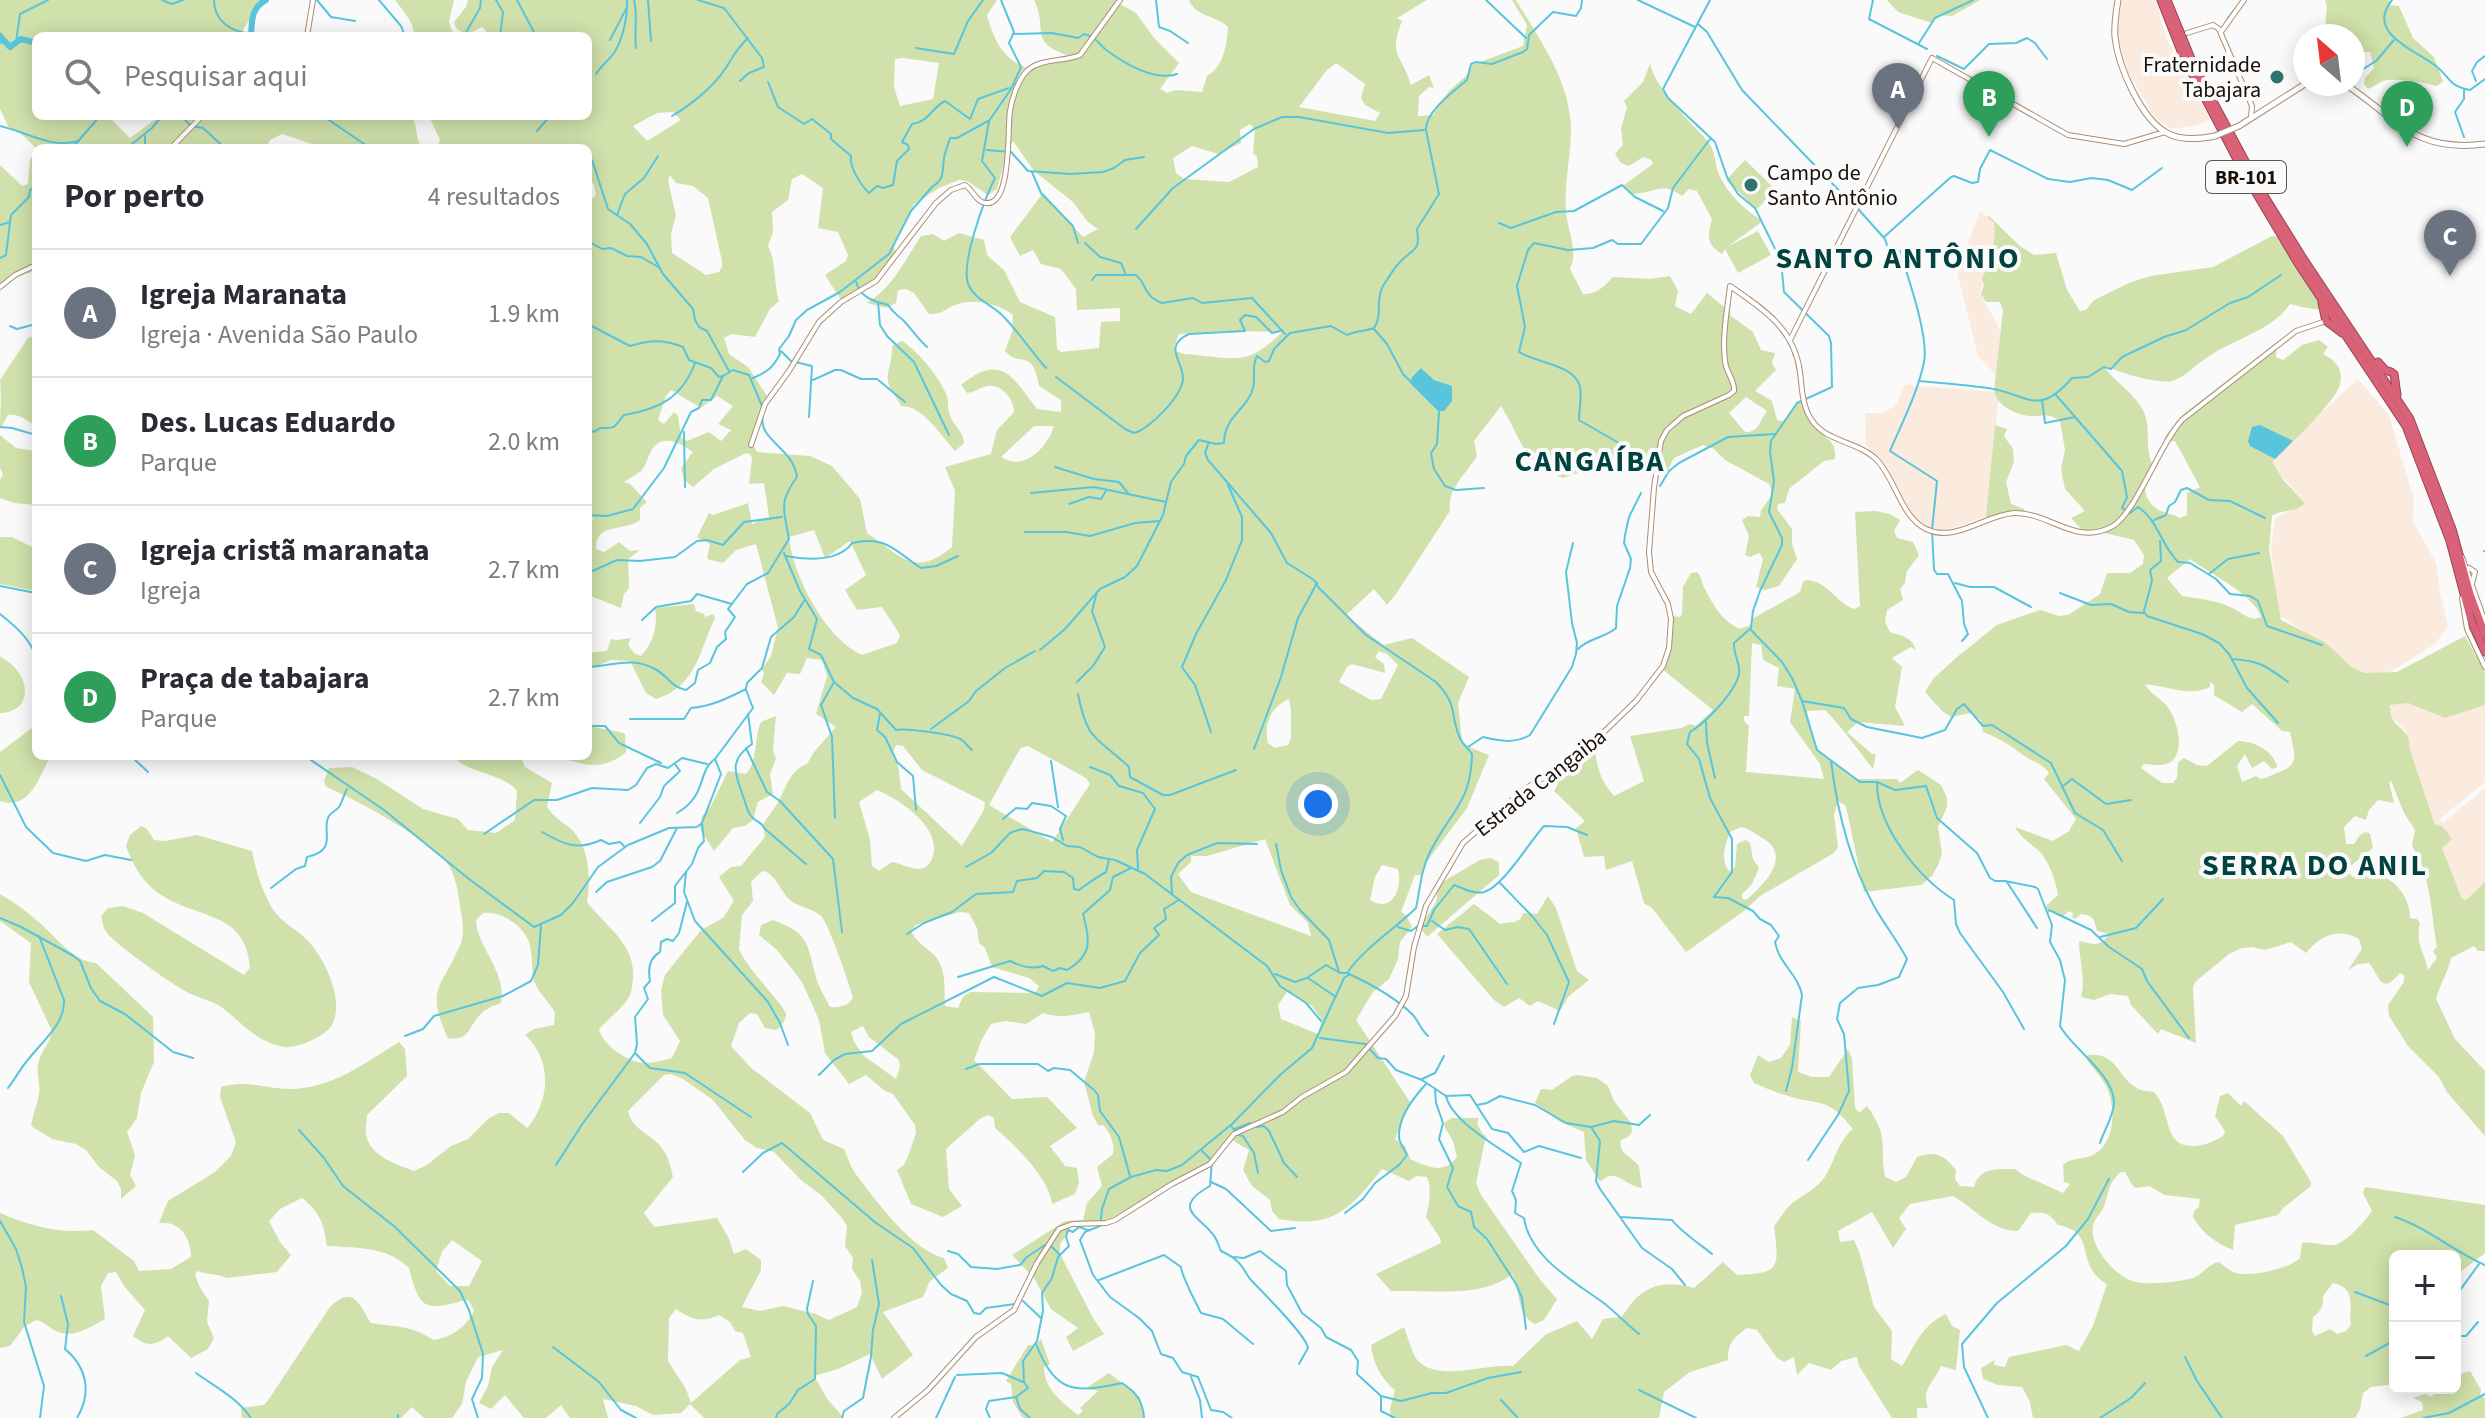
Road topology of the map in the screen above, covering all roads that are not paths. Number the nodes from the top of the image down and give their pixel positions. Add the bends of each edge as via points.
1 (313, 0) edge
2 (1120, 0) edge
3 (2118, 0) edge
4 (2161, 0) edge
5 (2167, 0) edge
6 (2244, 0) edge
7 (2174, 22) junction
8 (308, 32) edge
9 (2221, 32) junction
10 (2187, 33) junction
11 (2194, 66) junction
12 (2293, 92) edge
13 (2361, 96) edge
14 (2252, 106) junction
15 (2260, 114) junction
16 (2251, 119) junction
17 (198, 120) edge
18 (2165, 132) junction
19 (175, 144) edge
20 (2485, 144) edge
21 (32, 267) edge
22 (0, 287) edge
23 (2327, 315) junction
24 (2345, 320) junction
25 (2356, 337) junction
26 (1790, 340) junction
27 (2401, 380) dead end
28 (2396, 392) junction
29 (2400, 404) junction
30 (751, 445) dead end
31 (2459, 551) junction
32 (2461, 584) junction
33 (2485, 622) edge
34 (2485, 635) edge
35 (2485, 652) edge
36 (2485, 667) edge
37 (894, 1418) edge

1 - 8 street
2 - 30 street via 1080,55 1040,64 1024,75 1010,110 1006,179 997,197 982,202 965,185 946,193 886,271 819,322 765,404
3 - 18 main road via 2117,50 2142,107
4 - 23 highway, BR-101 via 2171,31 2232,151
5 - 7 highway, BR-101
6 - 9 street
7 - 10 street
7 - 11 highway, BR-101
9 - 10 street via 2213,25
9 - 14 street
10 - 11 street
11 - 24 highway, BR-101 via 2261,191
12 - 15 main road
13 - 20 main road via 2428,141 2454,147
14 - 15 street
14 - 16 street
15 - 16 main road
16 - 18 main road, bridge via 2215,136 2193,139
17 - 19 street
18 - 26 street via 2124,144 2068,135 1932,58
21 - 22 street
23 - 25 highway via 2335,310
23 - 26 street via 2296,331 2182,420 2124,516 2092,533 2076,533 2020,514 1949,533 1921,527 1876,459 1812,421
23 - 32 highway via 2396,408 2450,541
24 - 25 highway, BR-101
24 - 28 highway via 2392,373
25 - 29 highway, BR-101
26 - 37 street, Estrada Cangaiba via 1775,318 1730,286 1724,342 1734,391 1683,416 1661,441 1649,552 1651,572 1668,604 1667,656 1636,701 1576,759 1526,788 1463,843 1422,916 1403,1004 1350,1068 1283,1112 1234,1134 1210,1164 1118,1219 1059,1229 1013,1312 974,1338 919,1399
27 - 28 highway
28 - 29 highway
29 - 31 highway, BR-101 via 2422,445
31 - 33 street
31 - 34 highway, BR-101
32 - 35 highway
32 - 36 street via 2467,629

